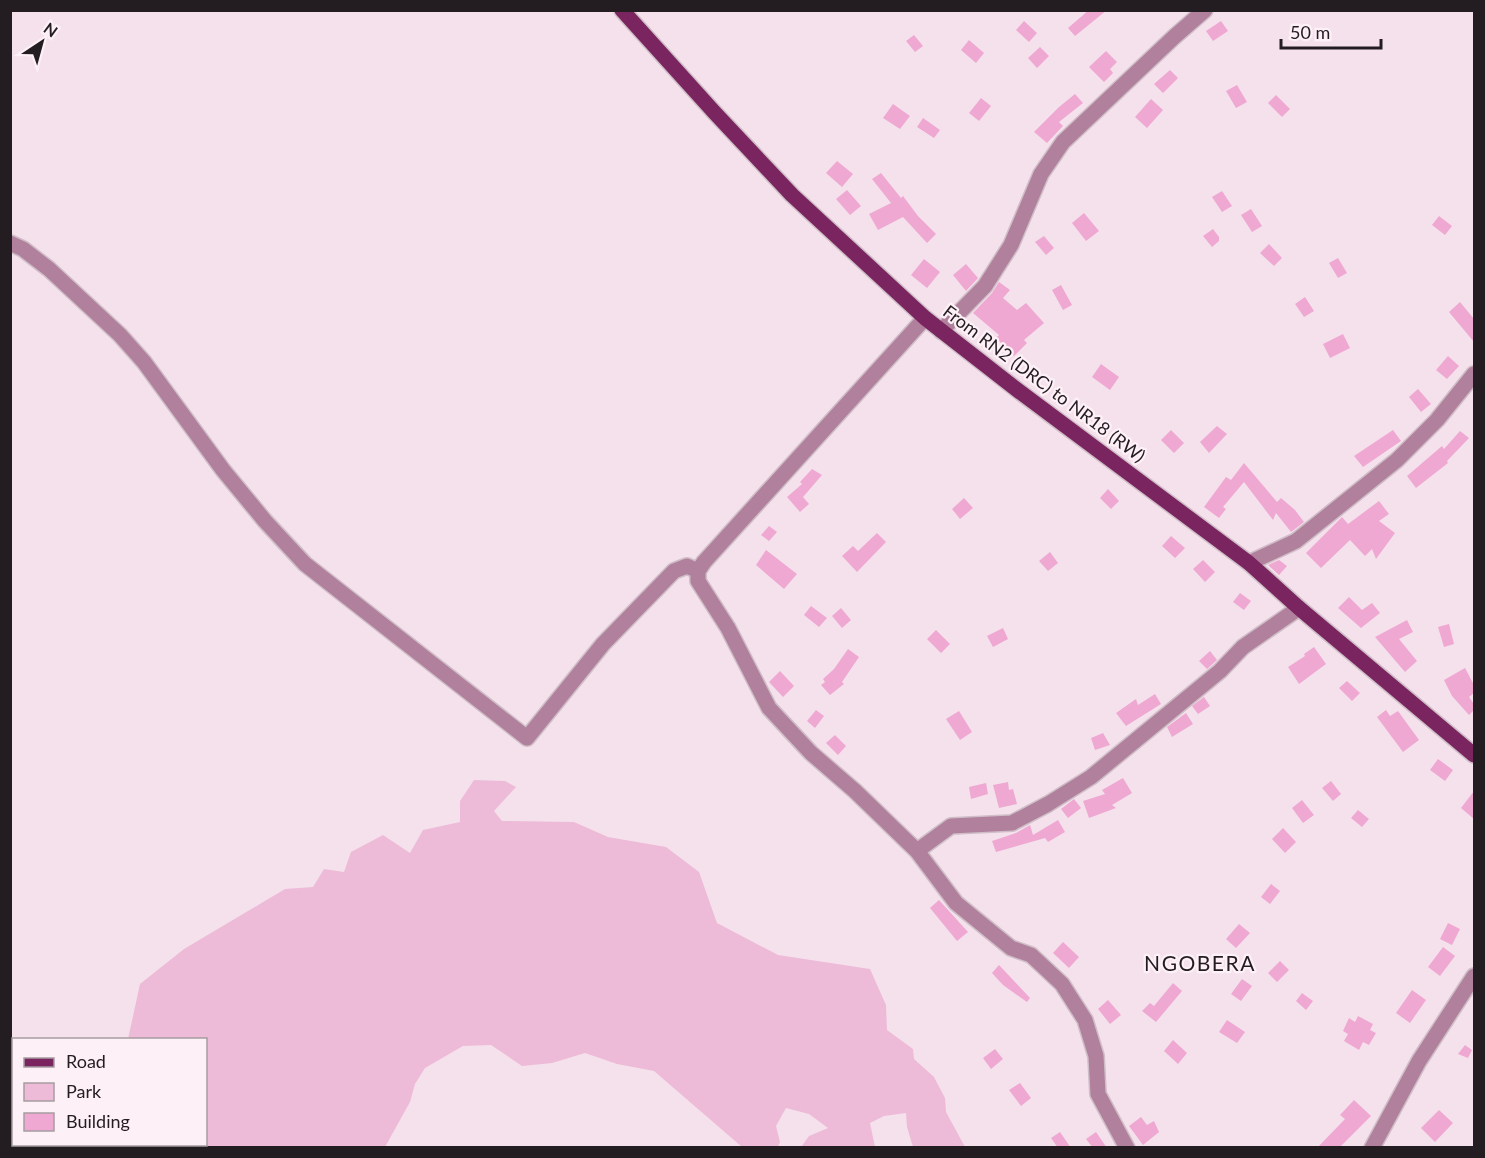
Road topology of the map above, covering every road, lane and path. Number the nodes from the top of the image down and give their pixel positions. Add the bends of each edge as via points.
1 (622, 10) edge
2 (1205, 10) edge
3 (10, 243) edge
4 (925, 318) junction
5 (941, 331) junction
6 (1474, 374) edge
7 (1249, 563) junction
8 (698, 571) junction
9 (1299, 608) junction
10 (1474, 755) edge
11 (917, 851) junction
12 (1474, 976) edge
13 (1127, 1148) edge
14 (1372, 1148) edge

1 - 4 main road, From RN2 (DRC) to NR18 (RW) via 792,195
2 - 5 street via 1063,142 1041,174 1011,245 985,286
3 - 8 street via 49,269 120,335 223,470 305,564 527,738 603,644 674,571 687,566
4 - 5 main road, From RN2 (DRC) to NR18 (RW)
4 - 8 street
5 - 7 main road, From RN2 (DRC) to NR18 (RW)
6 - 7 street via 1437,420 1397,460 1296,541
7 - 9 main road, From RN2 (DRC) to NR18 (RW)
8 - 11 street via 698,581 728,628 769,708 811,753
9 - 10 main road, From RN2 (DRC) to NR18 (RW)
9 - 11 street via 1244,648 1091,777 1012,823 951,826
11 - 13 street via 956,903 1011,948 1030,955 1062,984 1085,1020 1096,1056 1098,1094
12 - 14 street via 1419,1061

